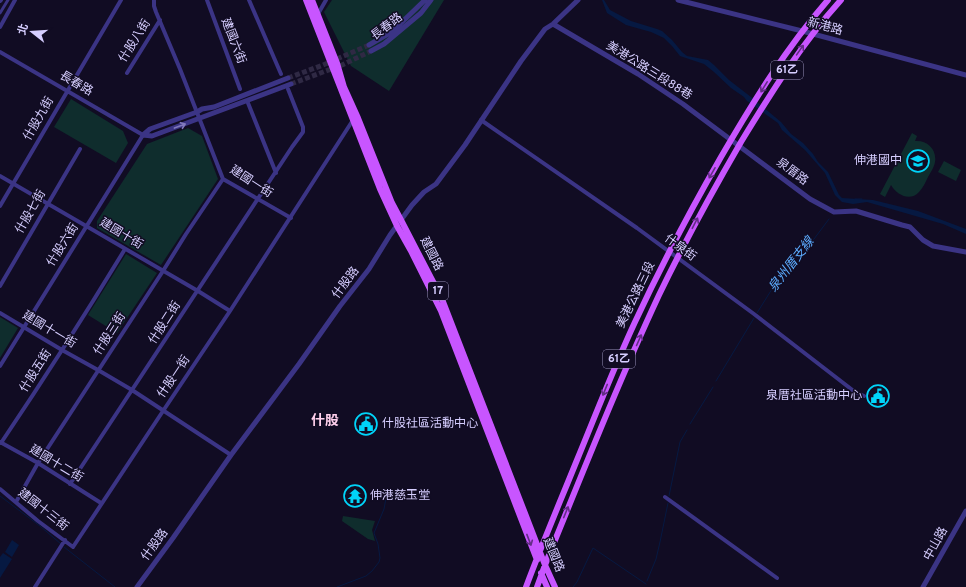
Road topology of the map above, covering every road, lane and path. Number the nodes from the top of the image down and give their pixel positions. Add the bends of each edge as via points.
1 (8, 0) edge
2 (15, 0) edge
3 (120, 0) edge
4 (154, 0) edge
5 (207, 0) edge
6 (249, 0) edge
7 (306, 0) edge
8 (312, 0) edge
9 (326, 0) edge
10 (424, 0) edge
11 (432, 0) edge
12 (578, 0) edge
13 (678, 0) edge
14 (828, 0) edge
15 (841, 0) edge
16 (0, 13) edge
17 (317, 14) junction
18 (160, 20) junction
19 (553, 24) junction
20 (0, 26) edge
21 (802, 31) junction
22 (812, 34) junction
23 (369, 45) tunnel mouth
24 (371, 51) tunnel mouth
25 (0, 52) edge
26 (127, 74) dead end
27 (281, 74) dead end
28 (966, 75) edge
29 (288, 78) tunnel mouth
30 (289, 86) joint
31 (240, 89) dead end
32 (67, 91) junction
33 (248, 103) dead end
34 (197, 112) junction
35 (199, 119) junction
36 (353, 120) junction
37 (481, 120) junction
38 (143, 135) junction
39 (731, 139) junction
40 (739, 145) junction
41 (80, 149) dead end
42 (276, 172) junction
43 (0, 176) edge
44 (223, 179) junction
45 (13, 184) junction
46 (258, 200) junction
47 (48, 204) junction
48 (0, 206) edge
49 (291, 218) junction
50 (402, 220) junction
51 (87, 226) junction
52 (397, 226) junction
53 (125, 249) junction
54 (669, 252) junction
55 (966, 252) edge
56 (677, 258) junction
57 (163, 271) junction
58 (0, 286) edge
59 (198, 291) junction
60 (230, 311) junction
61 (0, 313) edge
62 (24, 327) junction
63 (62, 350) junction
64 (0, 366) edge
65 (98, 370) junction
66 (132, 390) junction
67 (864, 396) dead end
68 (481, 410) junction
69 (163, 411) junction
70 (1, 442) edge
71 (230, 455) junction
72 (38, 464) junction
73 (70, 484) junction
74 (0, 489) edge
75 (665, 497) dead end
76 (16, 502) junction
77 (101, 503) junction
78 (966, 511) edge
79 (65, 540) junction
80 (73, 547) joint
81 (540, 551) junction
82 (536, 560) junction
83 (545, 565) junction
84 (542, 573) junction
85 (776, 578) dead end
86 (35, 587) edge
87 (137, 587) edge
88 (526, 587) edge
89 (537, 587) edge
90 (547, 587) edge
91 (555, 587) edge
92 (923, 587) edge

1 - 16 street
2 - 20 street
3 - 32 street, 什股九街
4 - 18 street, 建國一街
5 - 31 street, 建國六街
6 - 27 street
7 - 36 main road, 建國路 / 17
8 - 17 main road, 建國路 / 17
9 - 17 street
10 - 23 street, 長春路 via 388,34
11 - 24 street, 長春路 via 422,13 384,44
12 - 19 street, 什股路
13 - 21 street, 新港路
14 - 21 main road, 61乙
15 - 22 main road, 61乙
17 - 50 main road, 建國路 / 17 via 385,187
18 - 26 street, 什股八街
18 - 34 street, 建國一街
19 - 37 street, 什股路 via 545,28
19 - 39 street, 美港公路三段88巷 via 638,74
21 - 22 street, 新港路
21 -> 39 main road, 美港公路三段 / 61乙
22 - 28 street, 新港路
40 -> 22 main road, 美港公路三段 / 61乙
25 - 32 street, 長春路
29 - 34 street
30 - 35 street
30 - 42 street, 什股二街 via 303,132
32 - 38 street, 長春路
32 - 45 street, 什股九街
33 - 42 street
34 - 35 street, 建國一街
34 - 38 street via 150,129
38 -> 35 street via 152,136
35 - 44 street, 建國一街
36 - 49 street
36 - 52 main road, 建國路 / 17
37 - 50 street, 什股路 via 436,184 424,192
37 - 54 street, 什泉街
38 - 51 street, 什股六街
39 - 40 street, 美港公路三段88巷
39 -> 54 main road, 美港公路三段 / 61乙
40 - 55 street, 泉厝路 via 810,199 834,212 856,211 910,228 933,246
56 -> 40 main road, 美港公路三段 / 61乙
41 - 47 street, 什股七街
42 - 46 street, 什股二街
43 - 45 street, 建國十街
44 - 46 street, 建國一街
44 - 57 street, 什股三街
45 - 47 street, 建國十街
45 - 48 street, 什股九街
46 - 49 street, 建國一街
46 - 59 street, 什股二街
47 - 51 street, 建國十街
47 - 58 street, 什股七街
49 - 60 street, 什股一街
50 - 52 street, 什股路
50 - 68 main road, 建國路 / 17 via 442,299
51 - 53 street, 建國十街
51 - 62 street, 什股六街
52 - 68 main road, 建國路 / 17 via 441,311
52 - 71 street, 什股路 via 369,269
53 - 57 street, 建國十街
53 - 63 street, 什股五街
54 - 56 street, 什泉街
54 -> 81 main road, 美港公路三段 / 61乙 via 612,374
56 - 67 street, 什泉街 via 854,392
83 -> 56 main road, 美港公路三段 / 61乙 via 621,380
57 - 59 street, 建國十街
57 - 65 street, 什股三街
59 - 60 street, 建國十街
59 - 66 street, 什股二街
60 - 69 street, 什股一街
61 - 62 street, 建國十一街
62 - 63 street, 建國十一街
62 - 64 street, 什股六街
63 - 65 street, 建國十一街
63 - 70 street, 什股五街
65 - 66 street, 建國十一街
65 - 72 street, 什股三街
66 - 69 street, 建國十一街
66 - 73 street, 什股二街
68 - 81 main road, 建國路 / 17
68 -> 82 main road, 建國路 / 17
69 - 71 street, 建國十一街
69 - 77 street, 什股一街
70 - 72 street, 建國十二街
71 - 87 street, 什股路
72 - 73 street, 建國十二街
72 - 76 street, 什股三街
73 - 77 street, 建國十二街
74 - 76 street, 建國十三街
75 - 85 street
76 - 79 street, 建國十三街
77 - 80 street, 什股一街
78 - 92 street, 中山路
79 - 80 street, 建國十三街
79 - 86 street
81 - 82 main road, 美港公路三段 / 61乙
81 - 83 main road, 建國路 / 17
82 - 84 main road, 建國路 / 17
82 - 88 main road, 美港公路三段 / 61乙
83 - 84 main road, 美港公路三段 / 61乙
83 - 91 main road, 建國路 / 17
84 - 89 main road, 美港公路三段 / 61乙
84 - 90 main road, 建國路 / 17

